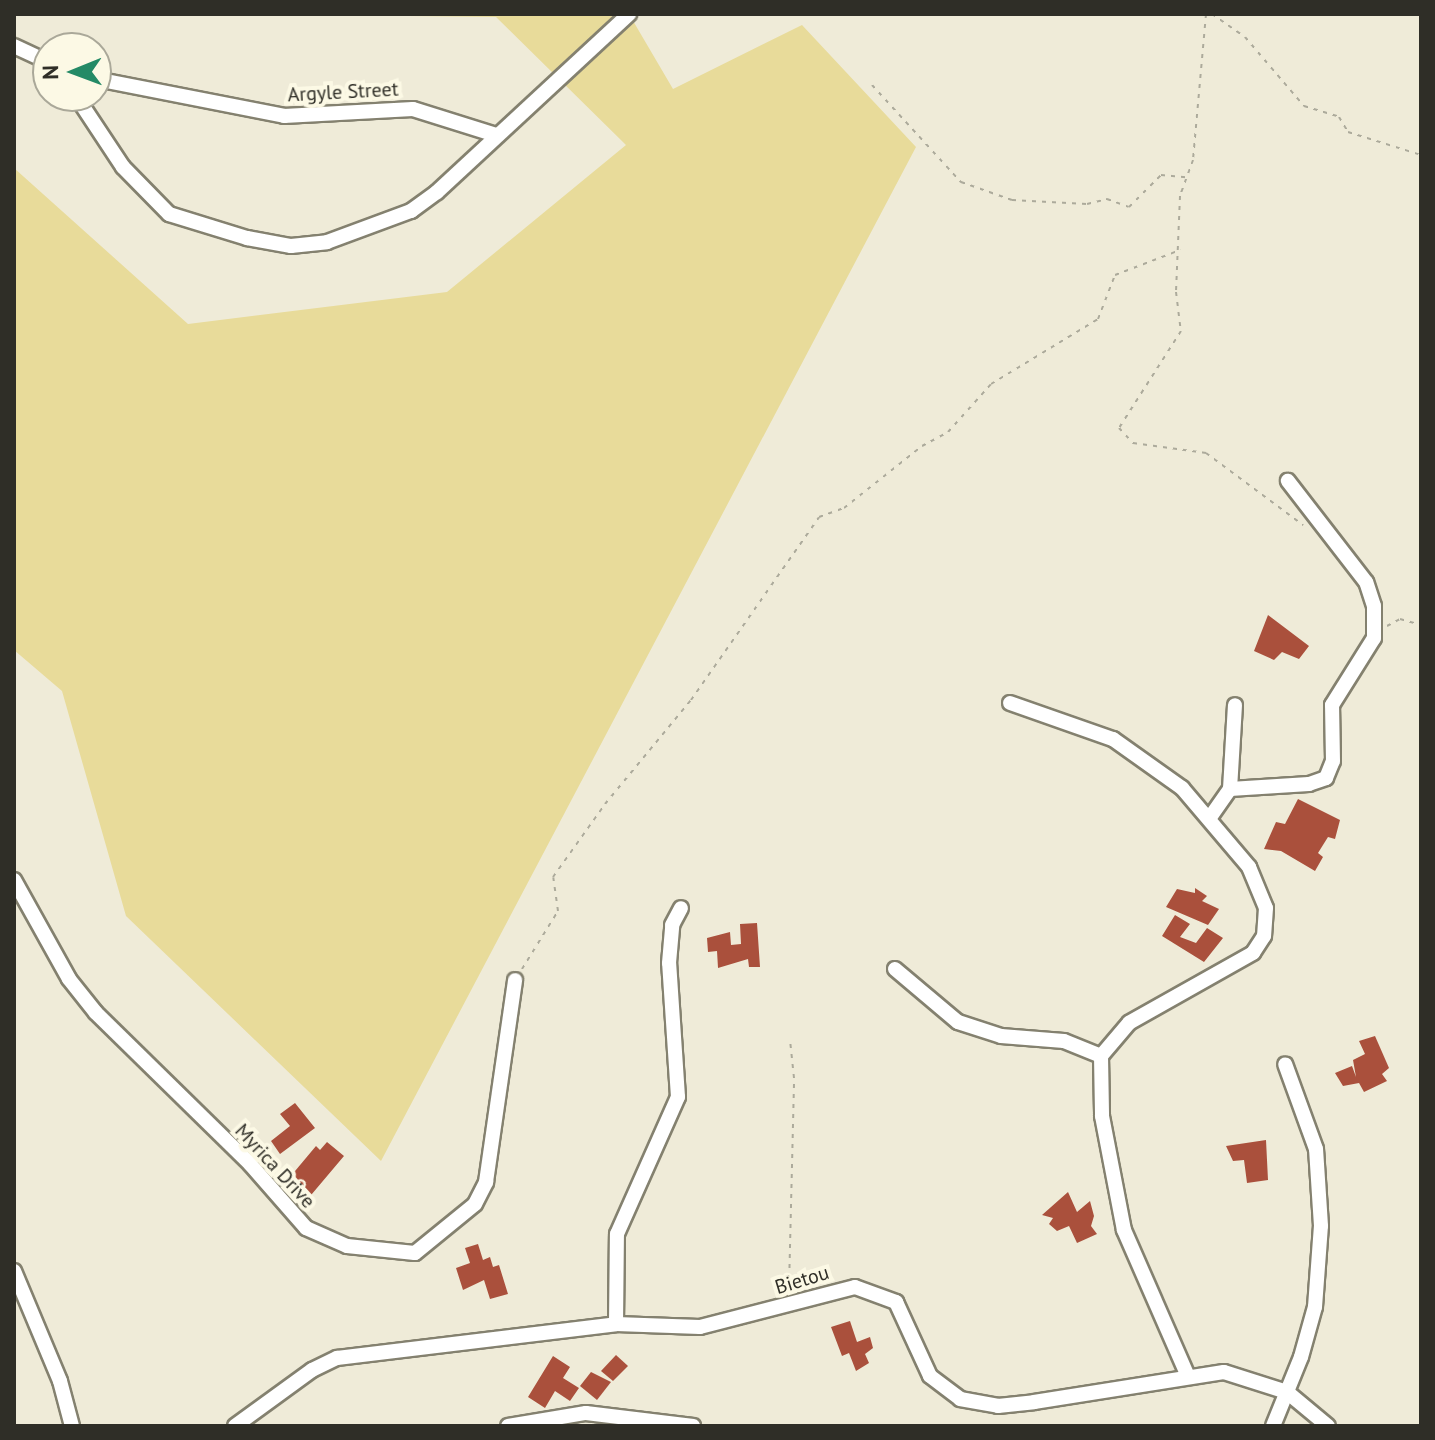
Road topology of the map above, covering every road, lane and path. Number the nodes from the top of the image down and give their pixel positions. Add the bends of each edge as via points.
1 (629, 14) edge
2 (1206, 14) edge
3 (1212, 14) edge
4 (112, 82) edge
5 (872, 85) dead end
6 (87, 112) edge
7 (496, 135) junction
8 (1421, 155) edge
9 (1187, 177) junction
10 (1180, 250) junction
11 (1288, 481) dead end
12 (1307, 528) dead end
13 (1421, 625) edge
14 (1375, 632) junction
15 (1010, 703) dead end
16 (1235, 705) dead end
17 (1230, 789) junction
18 (1211, 816) junction
19 (14, 880) edge
20 (681, 908) dead end
21 (895, 969) dead end
22 (515, 980) joint
23 (790, 1042) dead end
24 (1101, 1056) junction
25 (1285, 1064) dead end
26 (14, 1271) edge
27 (789, 1304) junction
28 (616, 1324) junction
29 (1187, 1374) junction
30 (1287, 1392) junction
31 (589, 1420) edge
32 (72, 1426) edge
33 (235, 1426) edge
34 (508, 1426) edge
35 (693, 1426) edge
36 (1273, 1426) edge
37 (1328, 1426) edge

1 - 7 street
2 - 9 path
3 - 8 path via 1245,37 1304,106 1339,117 1348,132
4 - 7 street, Argyle Street via 284,116 413,109
5 - 9 path via 961,182 1012,200 1087,204 1107,199 1129,207 1161,175
6 - 7 street via 123,167 169,214 291,246 327,242 411,211
9 - 10 path via 1180,196
10 - 12 path via 1176,292 1181,331 1119,428 1133,443 1206,453 1235,469
10 - 22 path via 1115,275 1098,319 991,384 948,432 922,446 844,508 819,517 691,700 553,877 558,911
11 - 14 street via 1366,582
13 - 14 path via 1400,619
14 - 17 street via 1332,705 1333,761 1326,778 1309,784
15 - 18 street via 1113,739 1182,788
16 - 17 street
17 - 18 street
18 - 24 street via 1262,892 1264,936 1238,964 1129,1023
19 - 22 street, Myrica Drive via 69,979 96,1013 250,1164 306,1228 347,1246 415,1253 475,1204 488,1174
20 - 28 street via 672,925 669,963 678,1097 620,1223
21 - 24 street via 958,1022 1001,1036 1064,1041
23 - 27 path via 794,1078
24 - 29 street via 1102,1116 1124,1230
25 - 30 street via 1316,1149 1321,1226 1315,1307
26 - 32 street via 64,1390
27 - 28 street, Bietou via 700,1327
27 - 29 street, Bietou via 832,1290 880,1292 905,1316 930,1376 943,1391 980,1405 1034,1402
28 - 33 street, Bietou via 337,1358
29 - 30 street, Bietou via 1241,1374
30 - 36 street
30 - 37 street, Bietou
31 - 34 street
31 - 35 street

